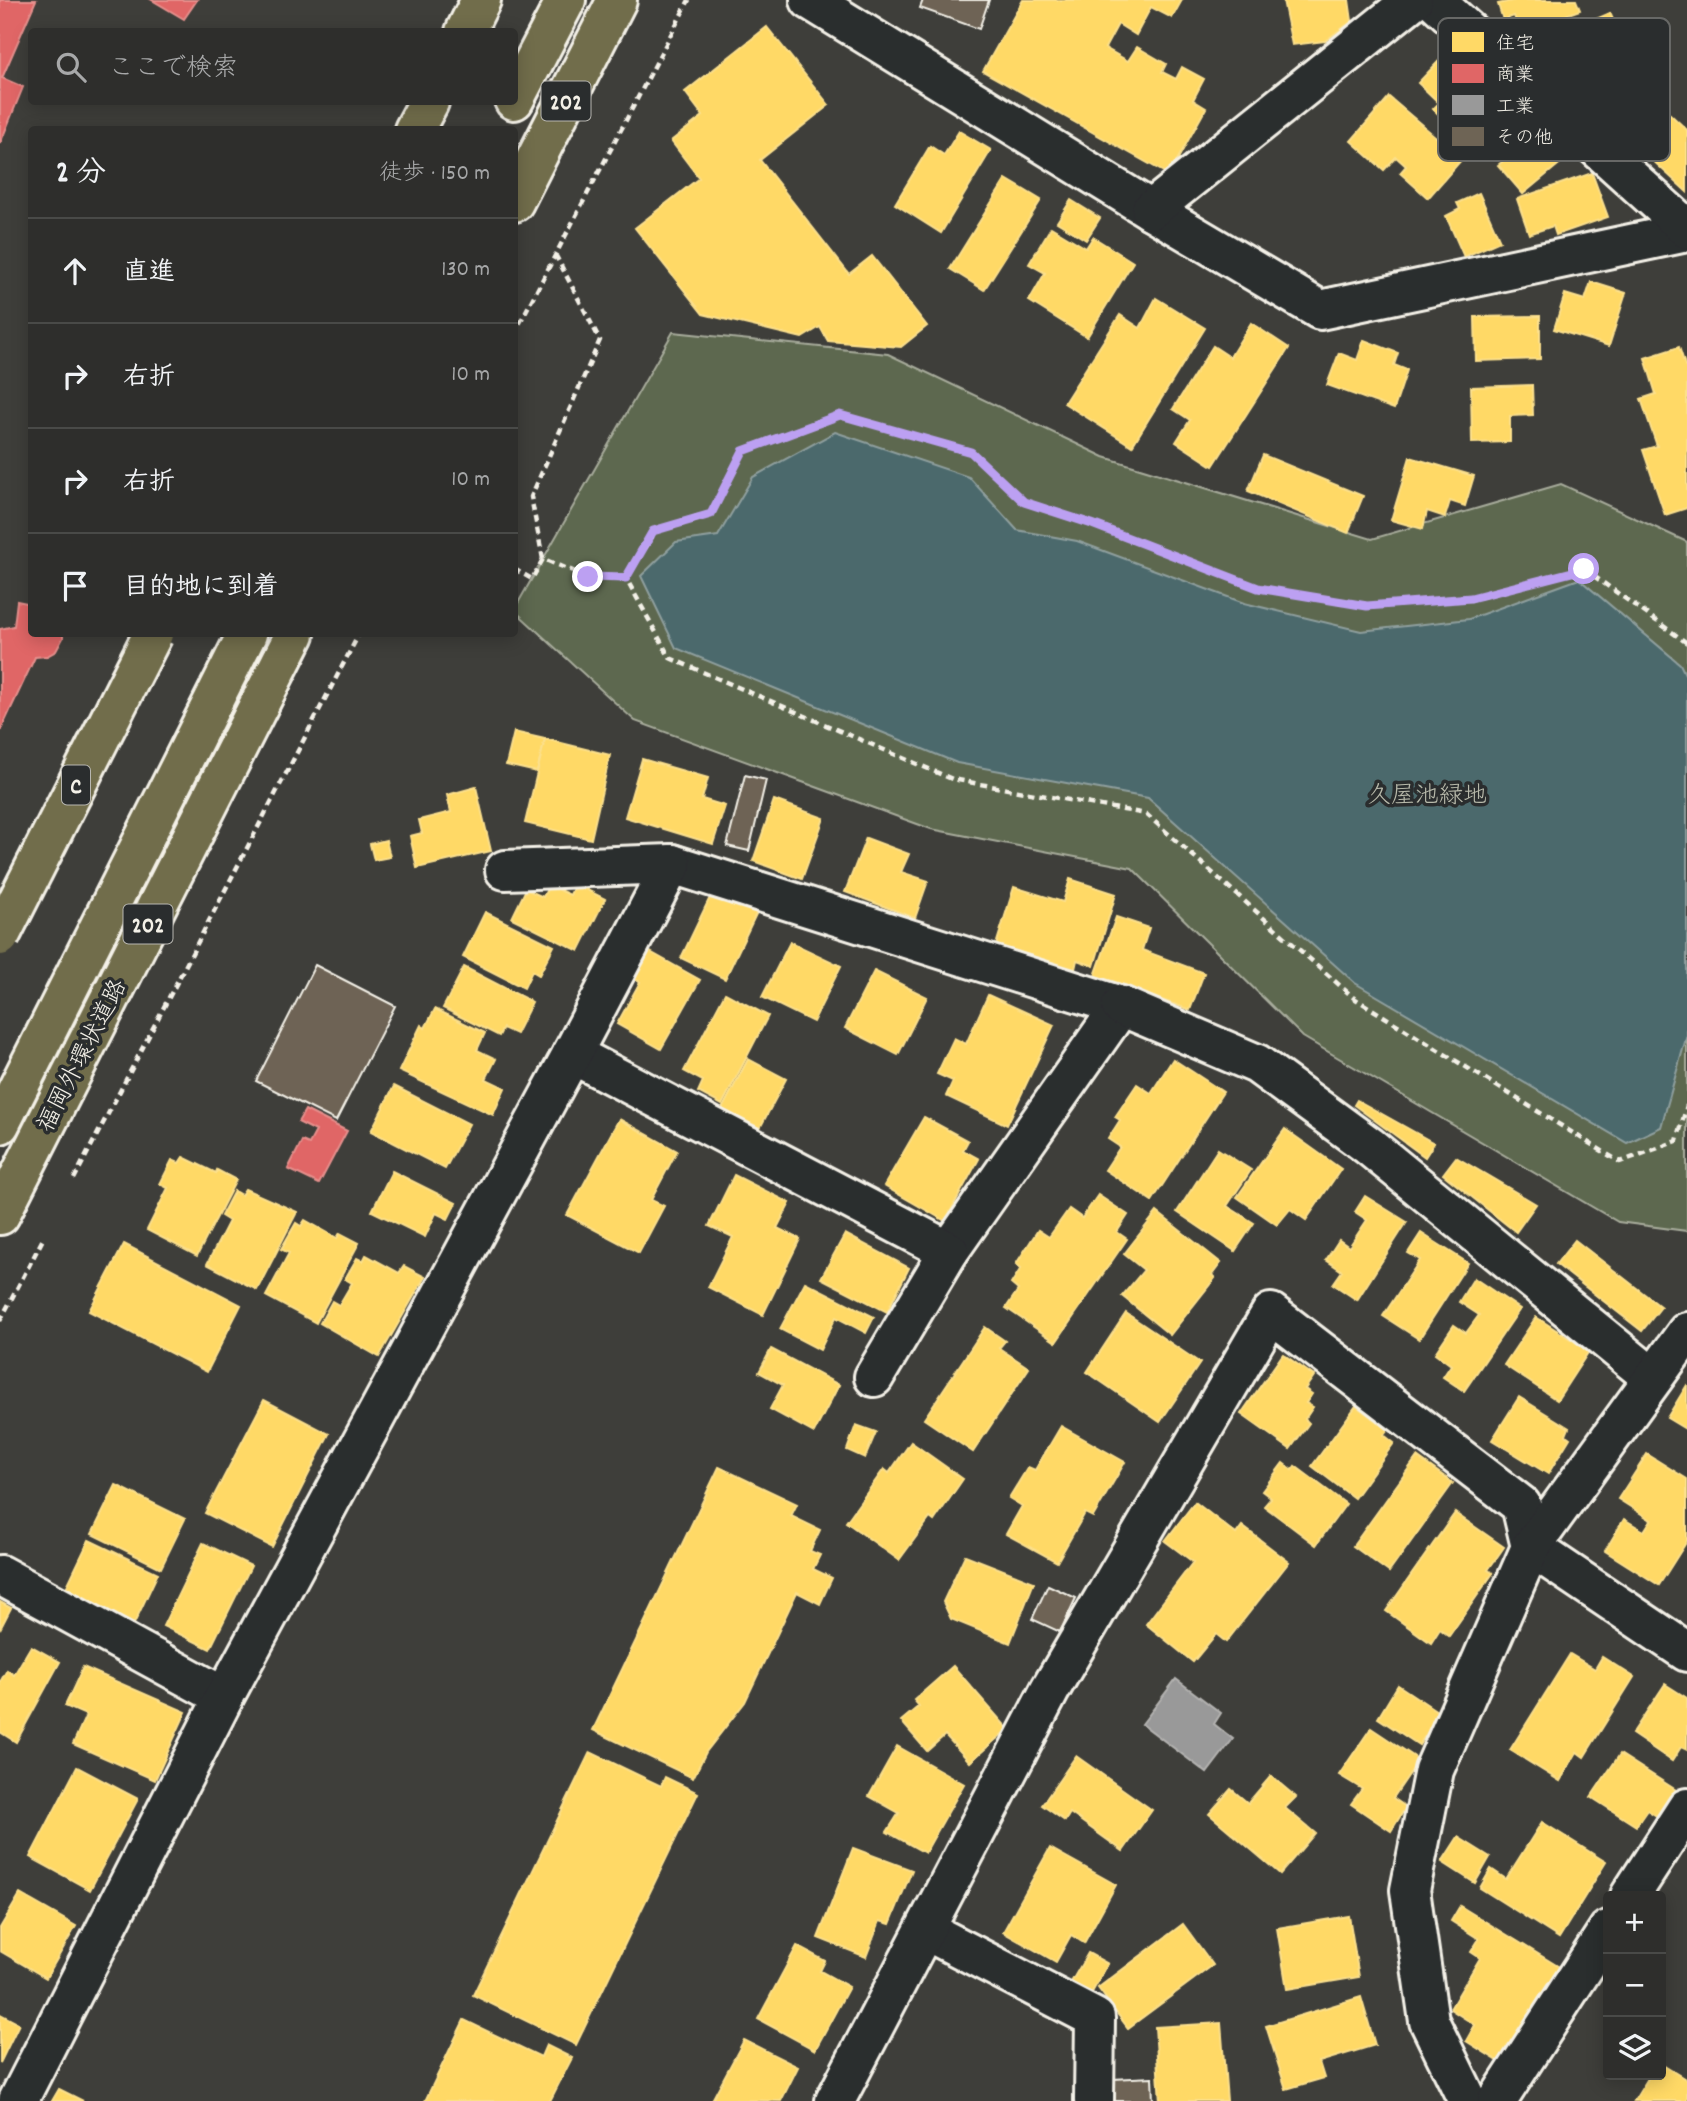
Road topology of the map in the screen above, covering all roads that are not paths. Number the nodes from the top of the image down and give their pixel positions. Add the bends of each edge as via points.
1 (471, 0) edge
2 (481, 0) edge
3 (566, 0) edge
4 (617, 0) edge
5 (810, 0) edge
6 (1413, 0) edge
7 (1434, 0) edge
8 (1454, 18) edge
9 (457, 28) edge
10 (466, 28) edge
11 (518, 93) edge
12 (418, 105) edge
13 (427, 105) edge
14 (512, 105) edge
15 (408, 126) edge
16 (416, 126) edge
17 (502, 126) edge
18 (1610, 161) edge
19 (518, 194) edge
20 (1151, 210) junction
21 (1687, 231) edge
22 (152, 637) edge
23 (245, 637) edge
24 (293, 637) edge
25 (671, 864) junction
26 (505, 870) dead end
27 (0, 936) edge
28 (1121, 1006) junction
29 (572, 1054) junction
30 (0, 1124) edge
31 (0, 1215) edge
32 (949, 1251) junction
33 (1687, 1332) edge
34 (874, 1377) dead end
35 (1653, 1378) junction
36 (1531, 1547) junction
37 (0, 1575) edge
38 (1687, 1652) edge
39 (224, 1697) junction
40 (1687, 1808) edge
41 (1633, 1891) edge
42 (925, 1930) junction
43 (1603, 1938) edge
44 (18, 2101) edge
45 (835, 2101) edge
46 (1094, 2101) edge
47 (1468, 2101) edge
48 (1497, 2101) edge

1 - 9 highway
2 - 10 highway
3 - 11 highway
4 - 19 highway, 202
5 - 20 street
6 - 20 street
7 - 8 street
12 - 15 highway
13 - 16 highway
14 - 17 highway
18 - 21 street
20 - 21 street via 1320,310
22 - 27 highway, C, bridge
23 - 30 highway
24 - 31 highway, 福岡外環状道路 / 202
25 - 26 street
25 - 28 street
25 - 29 street
28 - 32 street
28 - 35 street via 1257,1065 1369,1146
29 - 32 street
29 - 39 street
32 - 34 street
33 - 35 street
35 - 36 street
36 - 38 street
36 - 42 street via 1521,1505 1271,1313 1050,1690
36 - 47 street via 1434,1770 1410,1890 1429,2021
37 - 39 street
39 - 44 street
40 - 41 street
42 - 45 street
42 - 46 street via 1095,2018
43 - 48 street

